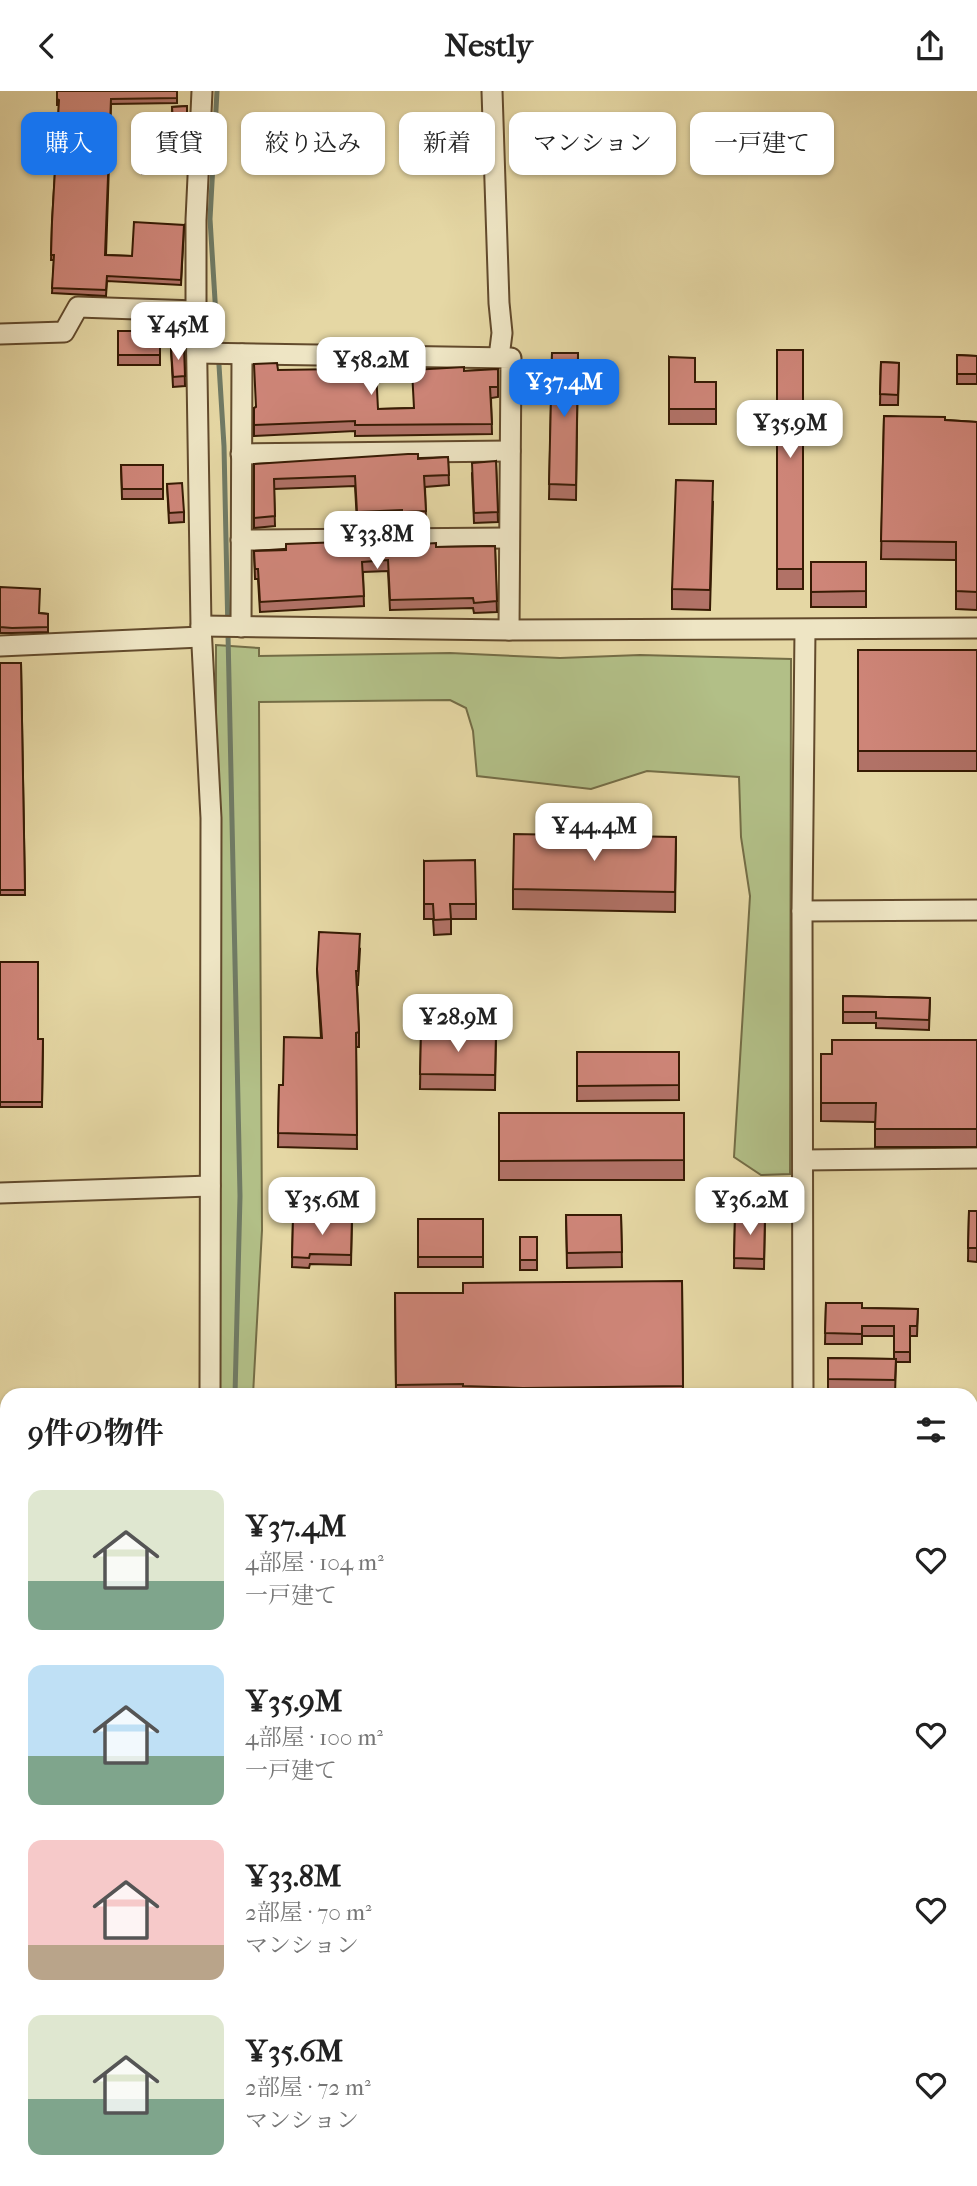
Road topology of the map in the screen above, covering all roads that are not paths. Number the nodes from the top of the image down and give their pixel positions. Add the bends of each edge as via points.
1 (202, 91) edge
2 (492, 91) edge
3 (196, 311) junction
4 (0, 334) edge
5 (197, 353) junction
6 (242, 354) junction
7 (499, 357) junction
8 (510, 451) junction
9 (241, 453) junction
10 (509, 538) junction
11 (241, 540) junction
12 (241, 627) junction
13 (977, 628) edge
14 (509, 630) junction
15 (805, 630) junction
16 (201, 631) junction
17 (0, 646) edge
18 (977, 910) edge
19 (802, 911) junction
20 (977, 1158) edge
21 (804, 1160) junction
22 (210, 1186) junction
23 (0, 1193) edge
24 (210, 1388) edge
25 (803, 1388) edge

1 - 3 street
2 - 7 street via 502,334
3 - 4 street via 78,307 64,332
3 - 5 street
5 - 6 street
5 - 16 street
6 - 7 street
6 - 9 street
7 - 8 street via 510,358
8 - 9 street
8 - 10 street
9 - 11 street
10 - 11 street
10 - 14 street
11 - 12 street
12 - 14 street
12 - 16 street
13 - 15 street
14 - 15 street
15 - 19 street
16 - 17 street
16 - 22 street via 211,818
18 - 19 street
19 - 21 street
20 - 21 street
21 - 25 street
22 - 23 street
22 - 24 street

